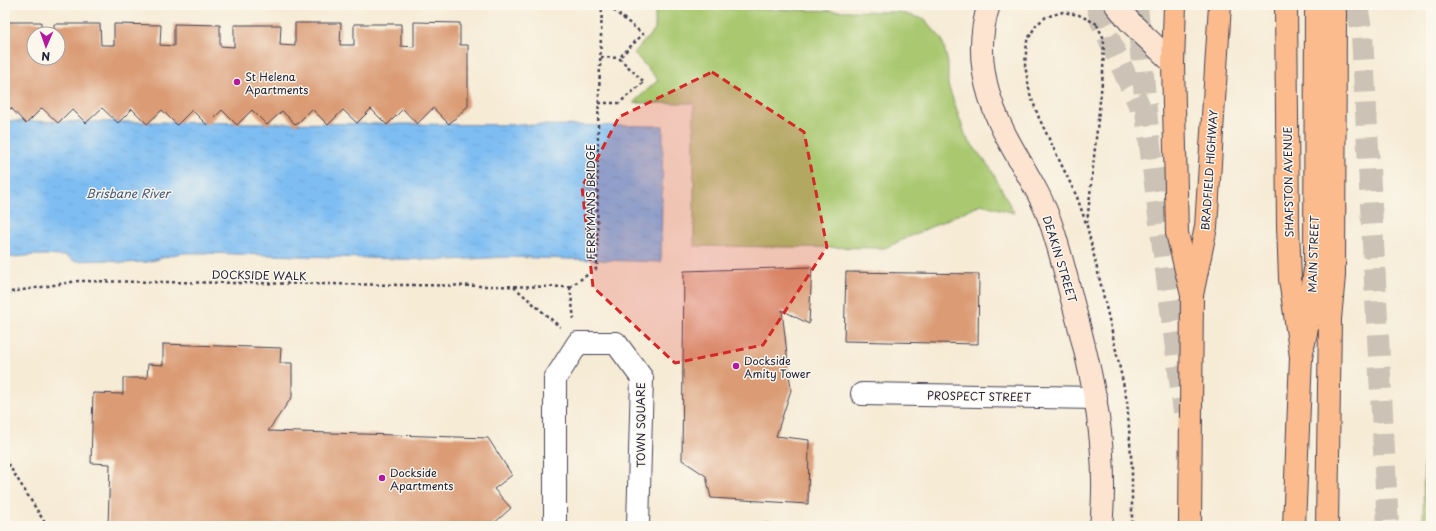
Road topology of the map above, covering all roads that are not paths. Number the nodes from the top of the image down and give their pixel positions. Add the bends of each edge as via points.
1 (989, 5) edge
2 (1175, 5) edge
3 (1220, 5) edge
4 (1286, 5) edge
5 (1317, 5) edge
6 (1334, 5) edge
7 (1108, 12) edge
8 (1173, 63) junction
9 (1192, 295) junction
10 (1300, 357) junction
11 (862, 394) dead end
12 (1096, 398) junction
13 (555, 526) edge
14 (638, 526) edge
15 (1101, 526) edge
16 (1190, 526) edge
17 (1294, 526) edge
18 (1327, 526) edge

1 - 12 street, DEAKIN STREET via 984,21 982,46 984,76 990,100 1012,148 1035,186 1051,223 1080,326
2 - 8 main road
3 - 9 main road, BRADFIELD HIGHWAY via 1206,227
4 - 10 main road, SHAFSTON AVENUE via 1290,279
5 - 10 main road, MAIN STREET via 1315,269 1309,318
6 - 18 main road, MAIN STREET via 1334,276 1330,319
7 - 8 street via 1130,22
8 - 9 main road via 1176,233
9 - 16 main road, BRADFIELD HIGHWAY
10 - 17 main road, MAIN STREET
11 - 12 street, PROSPECT STREET
12 - 15 street, DEAKIN STREET via 1103,468
13 - 14 street, TOWN SQUARE via 555,379 578,343 616,343 642,378

